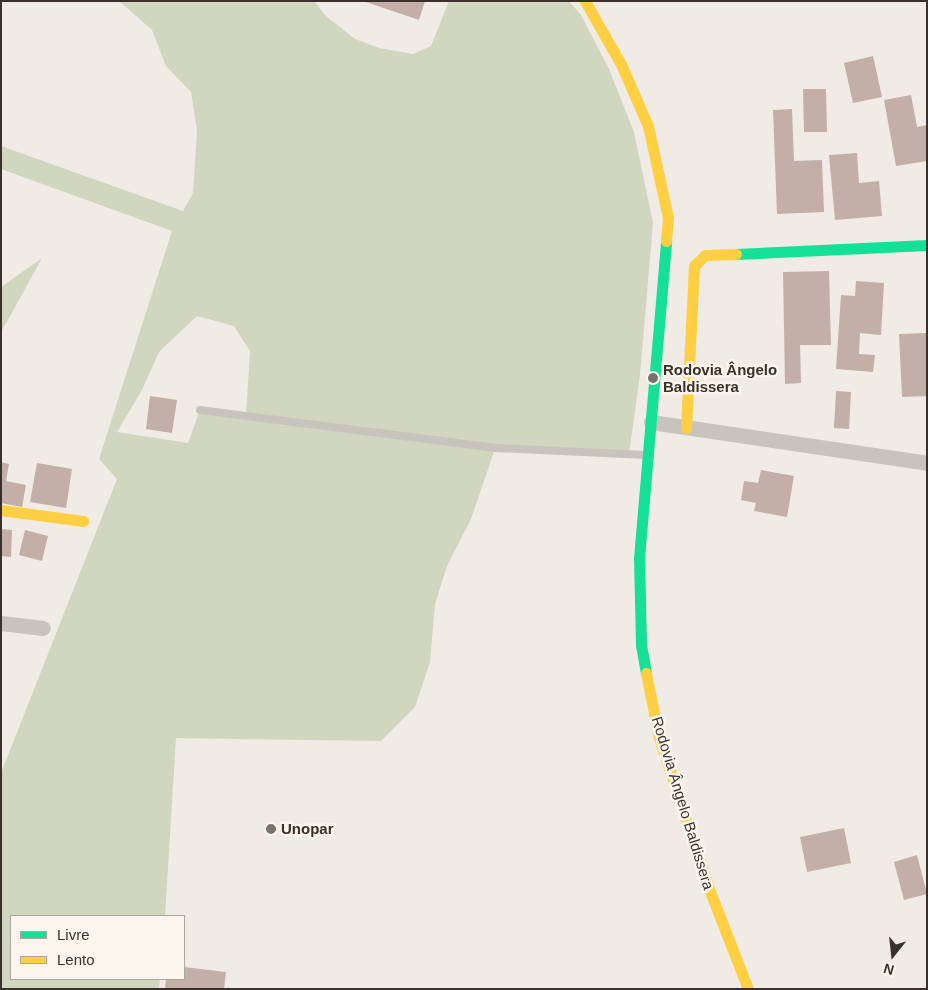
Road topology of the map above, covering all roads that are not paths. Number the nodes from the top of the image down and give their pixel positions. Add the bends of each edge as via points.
1 (585, 1) edge
2 (927, 245) edge
3 (200, 410) dead end
4 (651, 422) junction
5 (686, 428) junction
6 (648, 455) junction
7 (927, 463) edge
8 (1, 510) edge
9 (83, 521) dead end
10 (1, 623) edge
11 (43, 628) dead end
12 (748, 989) edge

1 - 4 street, Rodovia Ângelo Baldissera via 621,64 648,126 668,218
2 - 5 street via 705,255 694,266
3 - 6 lane via 495,448
4 - 5 street
4 - 6 street, Rodovia Ângelo Baldissera
5 - 7 street
6 - 12 street, Rodovia Ângelo Baldissera via 639,558 641,645 659,738 711,894
8 - 9 street
10 - 11 street

